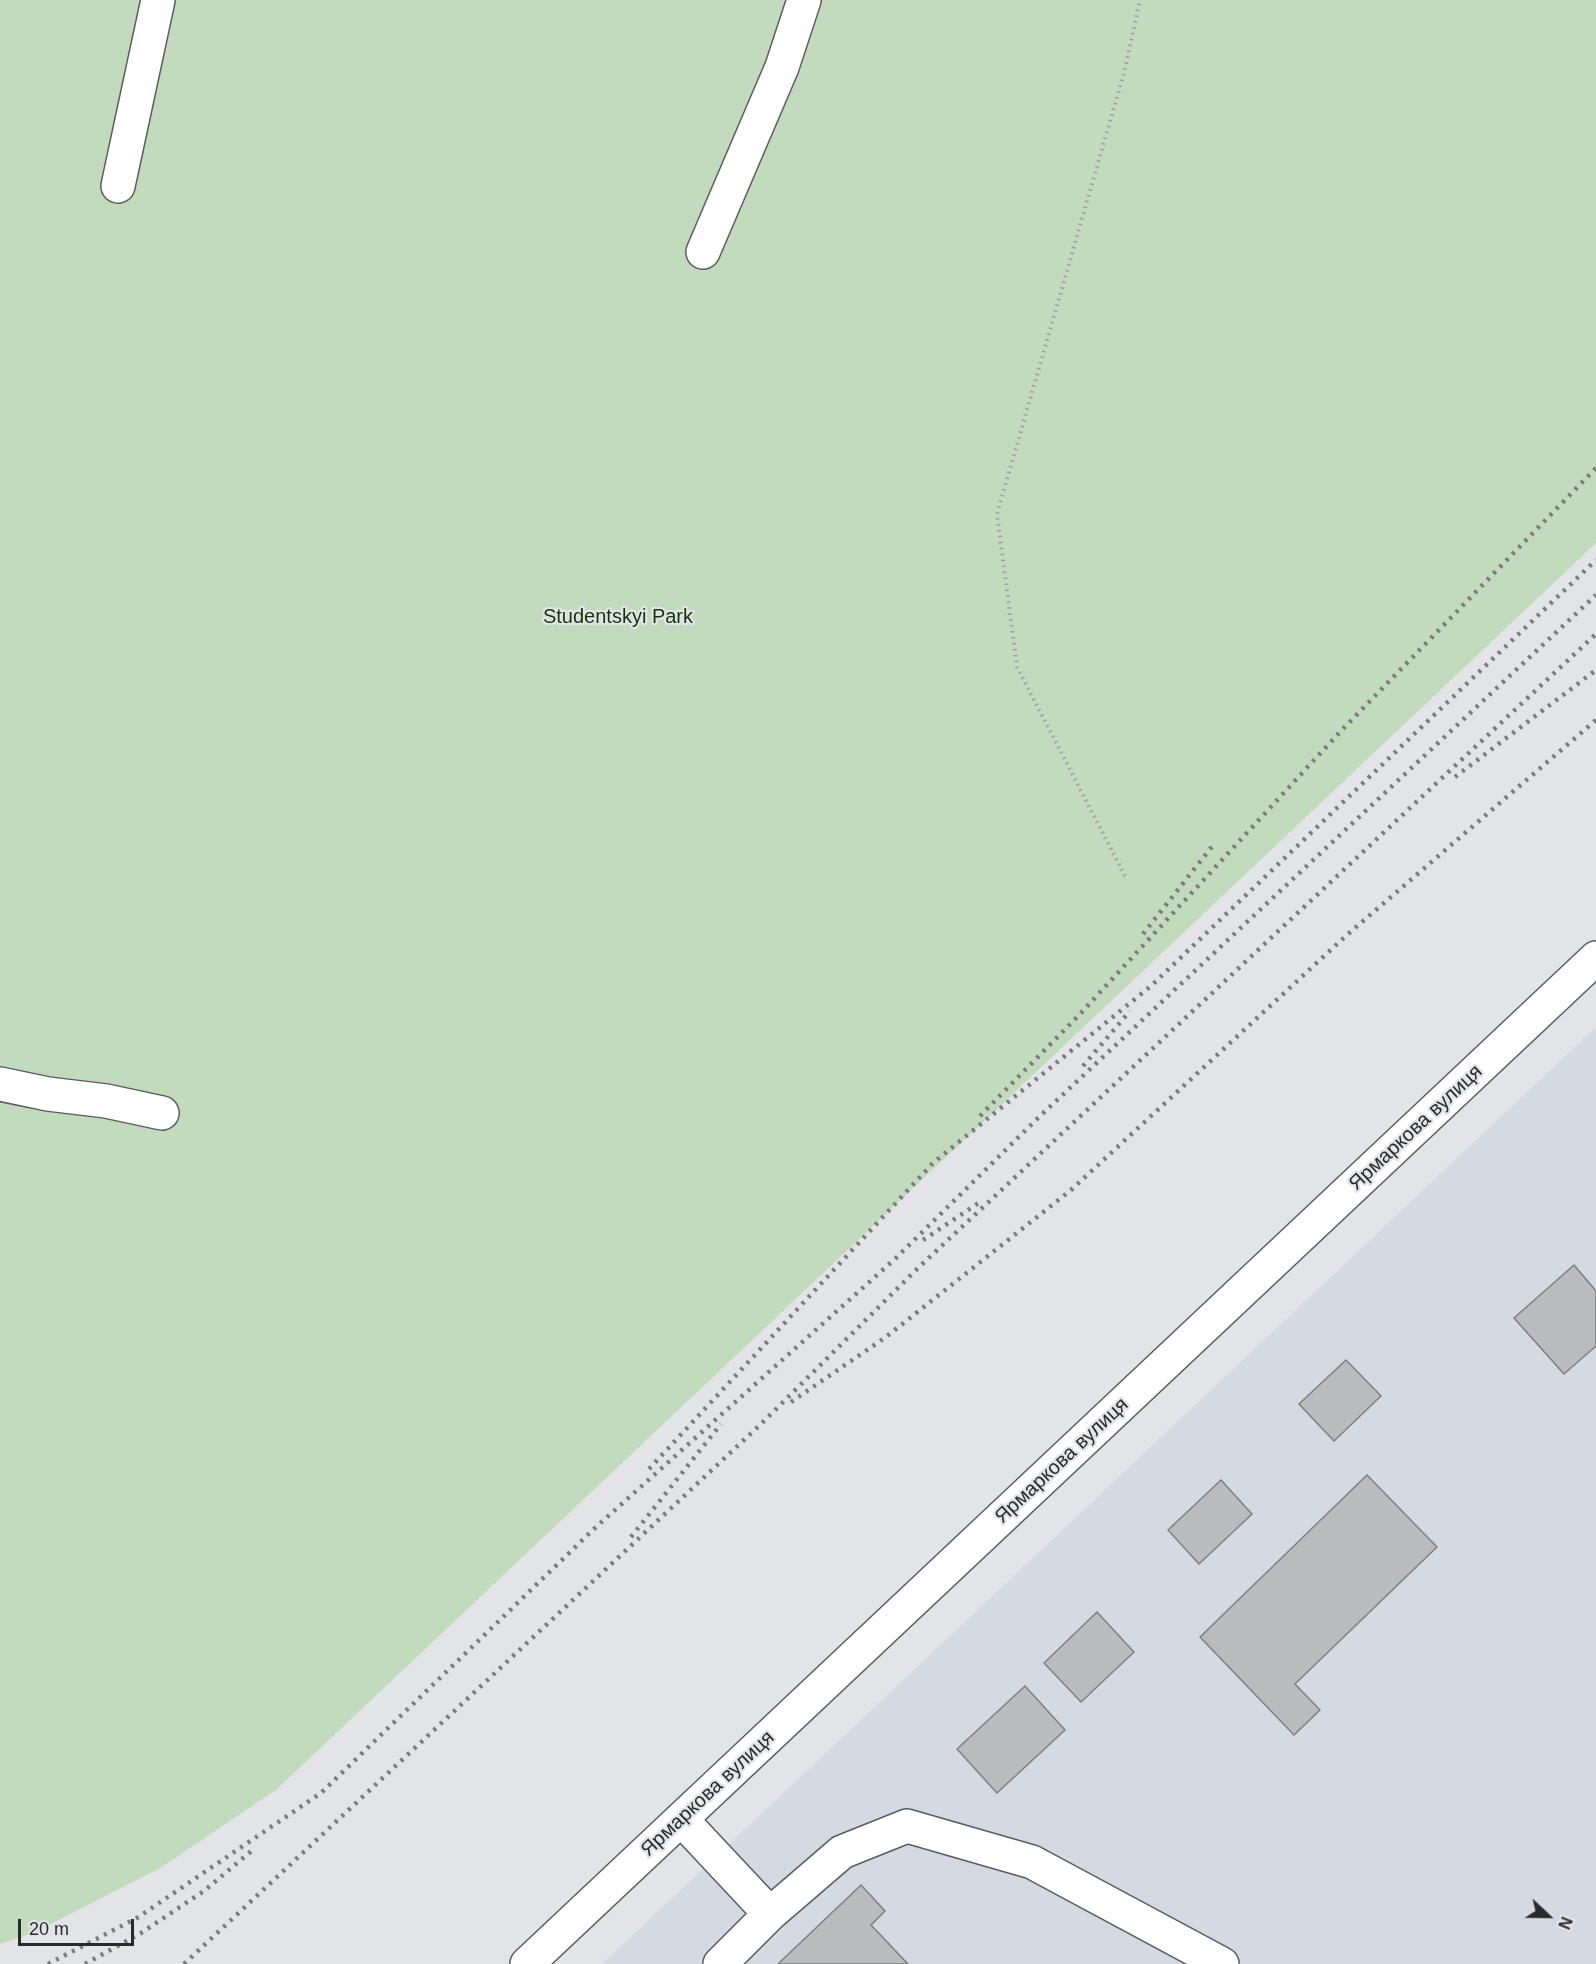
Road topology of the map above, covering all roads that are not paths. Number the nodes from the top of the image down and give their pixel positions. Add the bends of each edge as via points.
1 (158, 0) edge
2 (804, 0) edge
3 (118, 186) dead end
4 (703, 252) dead end
5 (1596, 958) edge
6 (0, 1084) edge
7 (162, 1113) dead end
8 (681, 1819) junction
9 (770, 1914) junction
10 (527, 1964) edge
11 (720, 1964) edge
12 (1222, 1964) edge

1 - 3 street
2 - 4 street via 782,68
5 - 8 street, Ярмаркова вулиця
6 - 7 street
8 - 9 street
8 - 10 street, Ярмаркова вулиця
9 - 11 street
9 - 12 street via 842,1852 907,1826 1032,1862

